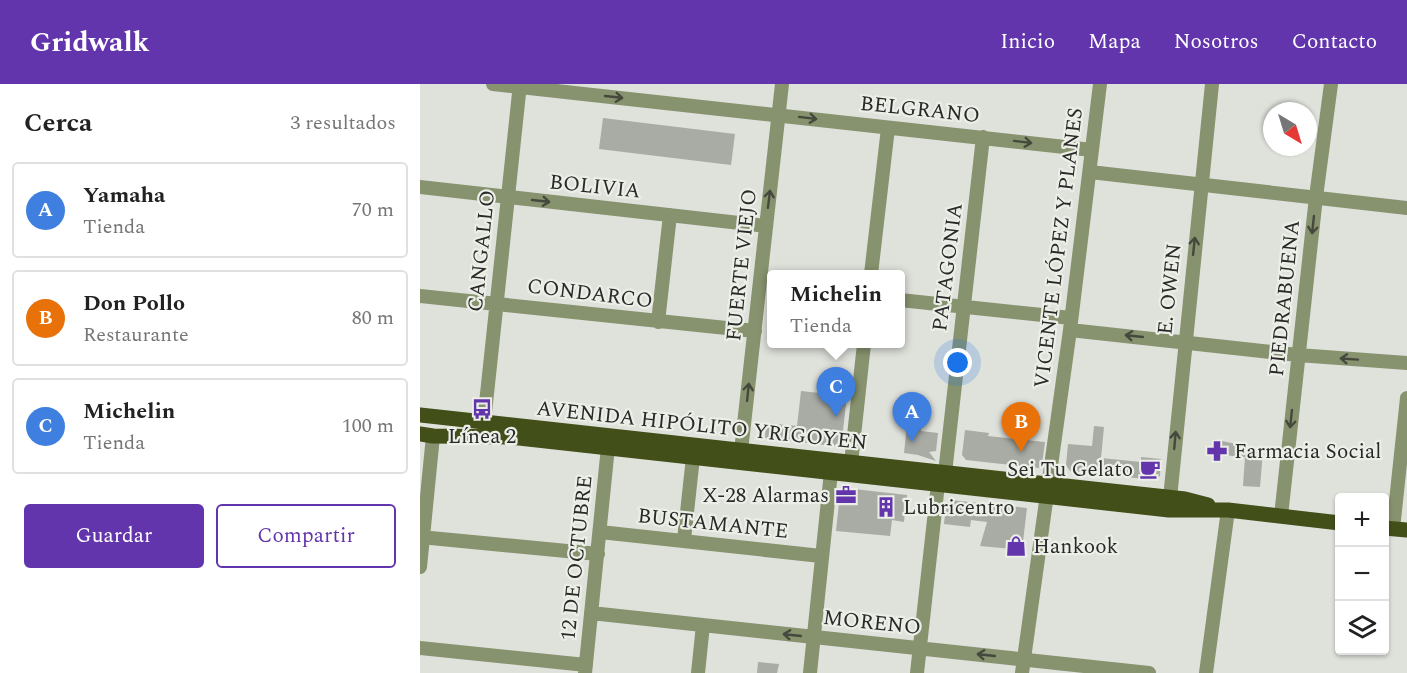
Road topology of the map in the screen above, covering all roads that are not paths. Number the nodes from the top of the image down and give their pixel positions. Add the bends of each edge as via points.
1 (493, 84) edge
2 (782, 84) edge
3 (1100, 84) edge
4 (1212, 84) edge
5 (1331, 84) edge
6 (520, 85) edge
7 (779, 115) junction
8 (888, 128) junction
9 (983, 137) junction
10 (1092, 150) junction
11 (1090, 172) junction
12 (1200, 184) junction
13 (420, 188) edge
14 (508, 197) junction
15 (1316, 197) junction
16 (1407, 208) edge
17 (670, 215) junction
18 (766, 226) junction
19 (871, 270) edge
20 (766, 285) edge
21 (420, 296) edge
22 (905, 301) edge
23 (496, 303) junction
24 (963, 307) junction
25 (658, 322) junction
26 (1071, 324) junction
27 (755, 331) junction
28 (1184, 341) junction
29 (864, 348) edge
30 (1298, 355) junction
31 (1407, 363) edge
32 (1407, 398) edge
33 (420, 416) edge
34 (455, 419) junction
35 (484, 422) junction
36 (427, 435) edge
37 (464, 436) junction
38 (510, 436) junction
39 (608, 447) junction
40 (741, 451) junction
41 (693, 457) junction
42 (851, 463) junction
43 (831, 472) junction
44 (942, 479) junction
45 (1048, 489) junction
46 (1170, 498) junction
47 (1228, 510) junction
48 (1281, 516) junction
49 (1335, 522) edge
50 (1395, 529) edge
51 (600, 532) junction
52 (422, 538) edge
53 (684, 540) junction
54 (598, 554) junction
55 (821, 556) junction
56 (420, 567) edge
57 (591, 613) junction
58 (703, 625) junction
59 (814, 637) junction
60 (420, 648) edge
61 (919, 648) junction
62 (1023, 666) edge
63 (585, 669) edge
64 (1119, 671) edge
65 (698, 673) edge
66 (810, 673) edge
67 (917, 673) edge
68 (1149, 673) edge
69 (1206, 673) edge

1 - 6 street, BELGRANO
2 - 7 street, FUERTE VIEJO
3 - 10 street, VICENTE LÓPEZ Y PLANES
4 - 12 street, E. OWEN
5 - 15 street, PIEDRABUENA
6 -> 7 street, BELGRANO
6 - 14 street, CANGALLO
7 -> 8 street, BELGRANO
18 -> 7 street, FUERTE VIEJO
8 - 9 street, BELGRANO
8 - 19 street
9 -> 10 street, BELGRANO
9 - 24 street, PATAGONIA
10 - 11 street, VICENTE LÓPEZ Y PLANES
11 - 12 street
11 - 26 street, VICENTE LÓPEZ Y PLANES
12 - 15 street
28 -> 12 street, E. OWEN
13 - 14 street, BOLIVIA
14 -> 17 street, BOLIVIA
14 - 23 street, CANGALLO
15 - 16 street
15 -> 30 street, PIEDRABUENA
17 - 18 street, BOLIVIA
17 - 25 street
18 - 20 street, FUERTE VIEJO
20 - 27 street, FUERTE VIEJO
21 - 23 street, CONDARCO
22 - 24 street
23 - 25 street, CONDARCO
23 - 35 street, CANGALLO
24 - 26 street
24 - 44 street, PATAGONIA
25 - 27 street, CONDARCO
28 -> 26 street
26 - 45 street, VICENTE LÓPEZ Y PLANES
40 -> 27 street, FUERTE VIEJO
28 - 30 street
46 -> 28 street, E. OWEN
29 - 42 street
31 -> 30 street
30 -> 48 street, PIEDRABUENA
32 - 50 street
33 - 34 main road, AVENIDA HIPÓLITO YRIGOYEN
33 - 36 main road
34 - 35 main road, AVENIDA HIPÓLITO YRIGOYEN
34 - 36 main road
35 - 37 main road
35 - 38 main road
35 - 40 main road, AVENIDA HIPÓLITO YRIGOYEN
36 - 37 main road, AVENIDA HIPÓLITO YRIGOYEN
36 - 52 street
37 - 38 main road, AVENIDA HIPÓLITO YRIGOYEN
38 - 39 main road, AVENIDA HIPÓLITO YRIGOYEN
39 - 41 main road, AVENIDA HIPÓLITO YRIGOYEN
39 - 51 street, 12 DE OCTUBRE
40 - 42 main road, AVENIDA HIPÓLITO YRIGOYEN
41 - 43 main road, AVENIDA HIPÓLITO YRIGOYEN
41 - 53 street
42 - 44 main road, AVENIDA HIPÓLITO YRIGOYEN
43 - 44 main road, AVENIDA HIPÓLITO YRIGOYEN
43 - 55 street
44 - 45 main road, AVENIDA HIPÓLITO YRIGOYEN
44 - 61 street, PATAGONIA
45 - 46 main road, AVENIDA HIPÓLITO YRIGOYEN
45 - 47 main road, AVENIDA HIPÓLITO YRIGOYEN via 1169,510
45 - 62 street, VICENTE LÓPEZ Y PLANES
46 - 47 main road, AVENIDA HIPÓLITO YRIGOYEN
47 - 48 main road, AVENIDA HIPÓLITO YRIGOYEN
47 - 69 street
48 - 49 main road, AVENIDA HIPÓLITO YRIGOYEN
51 - 53 street, BUSTAMANTE
51 - 54 street, 12 DE OCTUBRE
52 - 54 street
52 - 56 street
53 - 55 street, BUSTAMANTE
54 - 57 street, 12 DE OCTUBRE
55 - 59 street
57 - 58 street, MORENO
57 - 63 street, 12 DE OCTUBRE
59 -> 58 street, MORENO
58 - 65 street
59 - 61 street, MORENO
59 - 66 street
60 - 63 street
62 -> 61 street, MORENO
61 - 67 street, PATAGONIA
62 - 64 street, MORENO
64 - 68 street, MORENO

